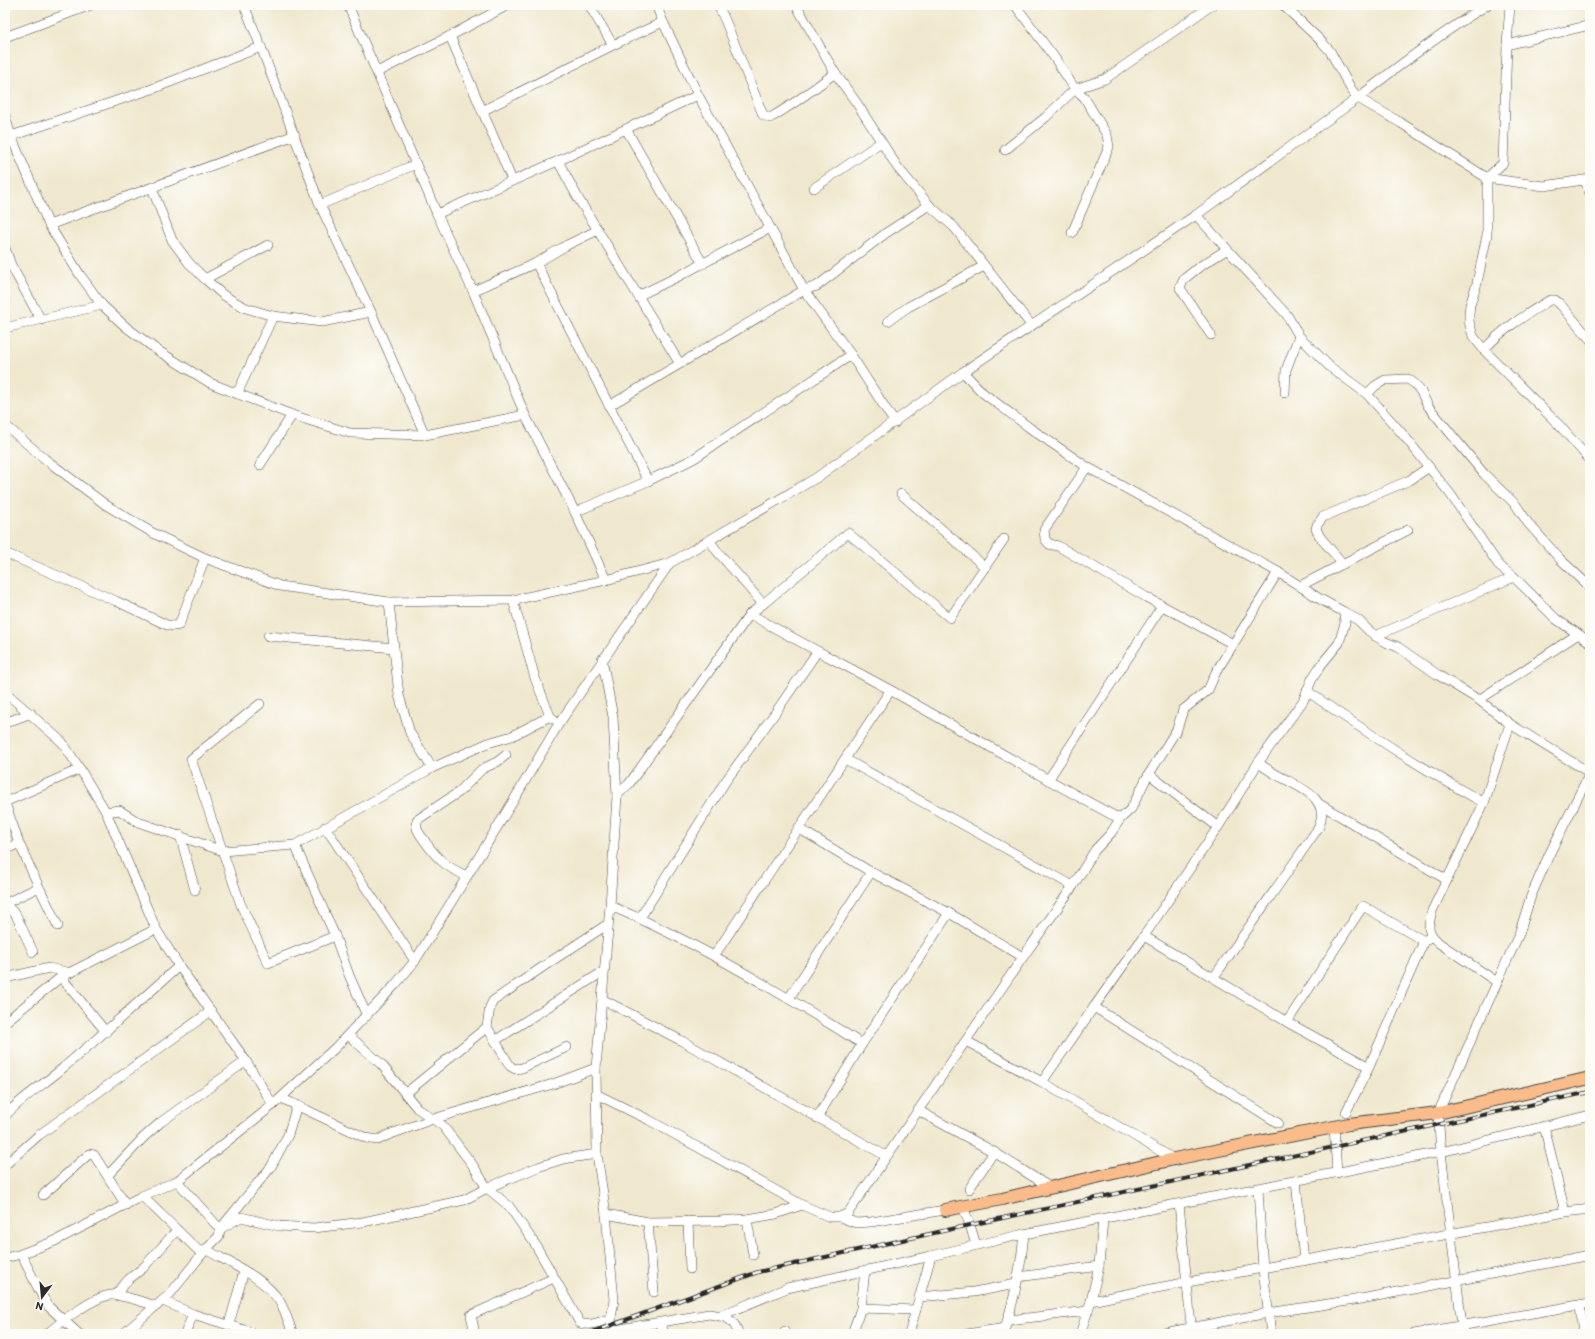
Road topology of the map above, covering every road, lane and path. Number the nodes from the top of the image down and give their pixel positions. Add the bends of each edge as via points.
1 (91, 5) edge
2 (244, 5) edge
3 (348, 5) edge
4 (508, 5) edge
5 (589, 5) edge
6 (656, 5) edge
7 (718, 5) edge
8 (796, 5) edge
9 (1015, 5) edge
10 (1212, 5) edge
11 (1283, 5) edge
12 (1487, 5) edge
13 (1510, 5) edge
14 (663, 22) junction
15 (1590, 25) edge
16 (450, 36) junction
17 (5, 37) edge
18 (613, 45) junction
19 (1507, 45) junction
20 (261, 47) junction
21 (377, 72) junction
22 (836, 73) junction
23 (1076, 89) junction
24 (698, 94) junction
25 (1358, 98) junction
26 (482, 111) junction
27 (5, 116) edge
28 (626, 129) junction
29 (295, 135) junction
30 (11, 136) junction
31 (881, 142) junction
32 (1005, 150) dead end
33 (558, 161) junction
34 (416, 164) junction
35 (1486, 178) junction
36 (512, 180) junction
37 (1587, 180) edge
38 (152, 188) junction
39 (814, 188) dead end
40 (1590, 193) edge
41 (320, 205) junction
42 (928, 205) junction
43 (437, 214) junction
44 (1196, 215) junction
45 (49, 225) junction
46 (770, 228) junction
47 (598, 230) junction
48 (1072, 233) dead end
49 (268, 244) dead end
50 (5, 248) edge
51 (1226, 250) junction
52 (536, 263) junction
53 (703, 264) junction
54 (984, 266) junction
55 (205, 279) junction
56 (804, 290) junction
57 (473, 291) junction
58 (638, 296) junction
59 (102, 305) junction
60 (371, 312) junction
61 (273, 316) junction
62 (41, 320) junction
63 (888, 321) dead end
64 (1031, 325) junction
65 (5, 328) edge
66 (1211, 335) dead end
67 (1299, 336) junction
68 (1590, 339) edge
69 (1484, 350) junction
70 (851, 355) junction
71 (680, 364) junction
72 (963, 372) junction
73 (1285, 393) dead end
74 (237, 394) junction
75 (1367, 394) junction
76 (609, 406) junction
77 (292, 415) junction
78 (525, 415) junction
79 (895, 422) junction
80 (5, 425) edge
81 (425, 435) junction
82 (1590, 460) edge
83 (260, 465) dead end
84 (1429, 466) junction
85 (1087, 467) junction
86 (648, 481) junction
87 (901, 494) dead end
88 (575, 512) junction
89 (1408, 530) dead end
90 (1004, 539) dead end
91 (710, 541) junction
92 (5, 553) edge
93 (205, 558) junction
94 (670, 563) junction
95 (1343, 564) junction
96 (985, 567) junction
97 (1278, 572) junction
98 (1514, 577) junction
99 (606, 580) junction
100 (1300, 586) junction
101 (1590, 587) edge
102 (513, 600) junction
103 (389, 602) junction
104 (763, 604) junction
105 (1162, 606) junction
106 (1344, 612) junction
107 (750, 614) junction
108 (1578, 634) junction
109 (268, 636) dead end
110 (1376, 636) junction
111 (1590, 642) edge
112 (1233, 644) junction
113 (394, 648) junction
114 (816, 652) junction
115 (602, 660) junction
116 (890, 691) junction
117 (5, 692) edge
118 (1307, 692) junction
119 (1479, 700) junction
120 (260, 704) dead end
121 (31, 713) junction
122 (550, 716) junction
123 (5, 723) edge
124 (558, 724) junction
125 (1510, 724) junction
126 (506, 755) dead end
127 (845, 759) junction
128 (1258, 763) junction
129 (432, 768) junction
130 (80, 769) junction
131 (1590, 773) edge
132 (1149, 774) junction
133 (1048, 780) junction
134 (617, 796) junction
135 (5, 802) edge
136 (1318, 803) junction
137 (1484, 803) junction
138 (106, 812) junction
139 (1120, 819) junction
140 (325, 827) junction
141 (1218, 827) junction
142 (798, 828) junction
143 (180, 836) junction
144 (19, 843) junction
145 (295, 845) junction
146 (5, 850) edge
147 (223, 851) junction
148 (871, 872) junction
149 (467, 876) junction
150 (1447, 880) junction
151 (1073, 886) junction
152 (39, 887) junction
153 (195, 890) dead end
154 (610, 906) junction
155 (7, 910) edge
156 (949, 913) junction
157 (640, 918) junction
158 (608, 924) junction
159 (58, 926) dead end
160 (156, 928) junction
161 (335, 936) junction
162 (1144, 936) junction
163 (1428, 938) junction
164 (33, 952) dead end
165 (714, 956) junction
166 (1023, 957) junction
167 (415, 961) junction
168 (179, 966) junction
169 (604, 971) junction
170 (70, 973) junction
171 (61, 977) junction
172 (1214, 977) junction
173 (5, 978) edge
174 (1497, 982) junction
175 (789, 998) junction
176 (602, 999) junction
177 (1094, 1008) junction
178 (211, 1011) junction
179 (367, 1016) junction
180 (5, 1022) edge
181 (1287, 1022) junction
182 (487, 1027) junction
183 (106, 1032) junction
184 (348, 1035) junction
185 (496, 1040) junction
186 (966, 1041) junction
187 (862, 1044) junction
188 (567, 1047) dead end
189 (246, 1061) junction
190 (1369, 1067) junction
191 (596, 1068) junction
192 (1590, 1078) edge
193 (1042, 1082) junction
194 (406, 1093) junction
195 (596, 1094) junction
196 (281, 1098) junction
197 (273, 1105) junction
198 (297, 1105) junction
199 (919, 1110) junction
200 (1346, 1112) dead end
201 (1438, 1113) junction
202 (1590, 1115) edge
203 (5, 1116) edge
204 (817, 1118) junction
205 (433, 1120) junction
206 (1278, 1122) dead end
207 (1544, 1126) junction
208 (1334, 1127) junction
209 (994, 1152) junction
210 (1441, 1152) junction
211 (596, 1154) junction
212 (886, 1156) junction
213 (1174, 1159) junction
214 (5, 1165) edge
215 (1337, 1173) junction
216 (108, 1175) junction
217 (177, 1180) junction
218 (1296, 1181) junction
219 (487, 1188) junction
220 (1051, 1188) junction
221 (969, 1189) dead end
222 (1258, 1189) junction
223 (43, 1195) dead end
224 (142, 1196) junction
225 (1179, 1204) junction
226 (126, 1205) junction
227 (802, 1205) junction
228 (963, 1207) junction
229 (1590, 1209) edge
230 (945, 1210) joint
231 (1565, 1212) junction
232 (606, 1214) junction
233 (840, 1217) junction
234 (747, 1219) junction
235 (1103, 1219) junction
236 (688, 1221) junction
237 (648, 1222) junction
238 (177, 1230) junction
239 (220, 1230) junction
240 (1024, 1234) junction
241 (1451, 1234) junction
242 (976, 1245) junction
243 (204, 1252) junction
244 (21, 1254) junction
245 (753, 1255) dead end
246 (1590, 1255) edge
247 (931, 1256) junction
248 (5, 1258) edge
249 (1304, 1261) junction
250 (1099, 1266) junction
251 (690, 1269) dead end
252 (1263, 1269) junction
253 (865, 1270) junction
254 (244, 1271) junction
255 (554, 1278) junction
256 (1017, 1280) junction
257 (1457, 1281) junction
258 (1187, 1282) junction
259 (654, 1292) dead end
260 (115, 1295) junction
261 (919, 1297) junction
262 (1091, 1301) junction
263 (1590, 1303) edge
264 (160, 1304) junction
265 (1580, 1305) junction
266 (861, 1308) junction
267 (916, 1310) junction
268 (1088, 1310) junction
269 (1268, 1313) junction
270 (193, 1314) junction
271 (722, 1316) junction
272 (611, 1318) junction
273 (62, 1320) junction
274 (661, 1323) junction
275 (229, 1324) junction
276 (1005, 1327) edge
277 (1192, 1330) edge
278 (1462, 1330) edge
279 (615, 1332) edge
280 (47, 1334) edge
281 (79, 1334) edge
282 (123, 1334) edge
283 (185, 1334) edge
284 (257, 1334) edge
285 (293, 1334) edge
286 (475, 1334) edge
287 (664, 1334) edge
288 (738, 1334) edge
289 (852, 1334) edge
290 (909, 1334) edge
291 (967, 1334) edge
292 (1080, 1334) edge
293 (1159, 1334) edge
294 (1271, 1334) edge
295 (1414, 1334) edge
296 (1583, 1334) edge

1 - 17 street
2 - 20 street
3 - 21 street
4 - 16 street
5 - 18 street
6 - 14 street
7 - 22 street via 763,115 770,118 779,113
8 - 22 street
9 - 23 street
10 - 23 street via 1105,79
11 - 25 street via 1330,52
12 - 25 street
13 - 19 street
14 - 18 street
14 - 24 street
15 - 19 street
16 - 21 street
16 - 26 street
18 - 26 street
19 - 35 street via 1503,163
20 - 29 street
20 - 30 street via 152,88
21 - 34 street
22 - 31 street
23 - 32 street
23 - 48 street via 1084,97 1107,135 1109,147
24 - 28 street
24 - 46 street
25 - 35 street
25 - 44 street
26 - 36 street
27 - 30 street
28 - 33 street
28 - 53 street
29 - 38 street
29 - 41 street
30 - 45 street
31 - 39 street
31 - 42 street
33 - 36 street
33 - 47 street
34 - 41 street
34 - 43 street
35 - 37 street via 1544,186
35 - 69 street via 1487,235 1469,314 1474,336
36 - 43 street
37 - 40 street
38 - 45 street
38 - 55 street via 172,240
41 - 60 street
42 - 54 street via 954,227
42 - 56 street via 886,233 817,286
43 - 57 street
44 - 51 street
44 - 64 street
45 - 59 street
46 - 53 street
46 - 56 street
47 - 52 street
47 - 58 street
49 - 55 street
50 - 62 street
51 - 66 street via 1184,279 1180,288
51 - 67 street via 1287,315
52 - 57 street
52 - 76 street
53 - 58 street
54 - 63 street via 908,307
54 - 64 street
55 - 61 street via 233,301
56 - 70 street
56 - 71 street
57 - 78 street
58 - 71 street
59 - 62 street
59 - 74 street via 157,350 210,383
60 - 61 street via 322,322
60 - 81 street
61 - 74 street
62 - 65 street
64 - 72 street
67 - 73 street via 1286,370
67 - 75 street via 1330,366
68 - 69 street via 1560,304 1550,300 1496,337
69 - 82 street
70 - 79 street
70 - 86 street via 693,459
71 - 76 street
72 - 79 street
72 - 85 street via 983,393
74 - 77 street
75 - 84 street
75 - 101 street via 1385,380 1408,379 1415,384 1428,406 1484,474 1516,505 1560,559
76 - 86 street
77 - 81 street via 350,433
77 - 83 street
78 - 81 street
78 - 88 street
79 - 91 street via 816,478
80 - 93 street via 106,505 153,534
84 - 95 street via 1410,480 1320,520 1316,529 1320,537
84 - 98 street via 1500,567
85 - 97 street
85 - 105 street via 1044,530 1045,540
86 - 88 street
87 - 96 street
88 - 99 street
89 - 95 street
90 - 96 street
91 - 94 street
91 - 104 street
92 - 93 street via 174,626 179,625
93 - 103 street via 280,586
94 - 99 street
94 - 115 street
95 - 100 street
96 - 104 street via 950,618 848,533
97 - 100 street
97 - 112 street
98 - 108 street via 1556,619
98 - 110 street
99 - 102 street
100 - 106 street
102 - 103 street
102 - 122 street via 535,678
103 - 113 street
104 - 107 street
105 - 112 street
105 - 133 street
106 - 110 street
106 - 118 street via 1346,623 1339,643 1321,664
107 - 114 street
107 - 134 street via 629,784
108 - 111 street
108 - 119 street
109 - 113 street
110 - 119 street via 1398,647 1438,676
112 - 132 street via 1208,690 1183,710 1177,729
113 - 129 street via 399,695 410,733
114 - 116 street
114 - 157 street via 725,782
115 - 124 street
115 - 134 street via 613,717
116 - 127 street
116 - 133 street
117 - 121 street
118 - 128 street
118 - 137 street via 1413,762
119 - 125 street
120 - 147 street via 191,759
121 - 123 street
121 - 130 street via 62,742
122 - 124 street
122 - 129 street via 512,736 488,743
124 - 149 street
125 - 131 street
125 - 137 street
126 - 149 street via 482,769 459,792 417,820 417,831 436,856
127 - 142 street
127 - 151 street
128 - 136 street via 1310,793
128 - 141 street
129 - 140 street
130 - 135 street
130 - 138 street
131 - 174 street via 1549,855 1531,896 1519,934
132 - 139 street via 1131,809
132 - 141 street
133 - 139 street
134 - 154 street
135 - 144 street
136 - 150 street
136 - 172 street via 1322,813 1318,827
137 - 150 street
138 - 143 street via 119,810 138,822
138 - 160 street
139 - 151 street via 1095,850
140 - 145 street
140 - 167 street
141 - 162 street
142 - 148 street
142 - 165 street
143 - 147 street
143 - 153 street
144 - 146 street
144 - 152 street
145 - 147 street
145 - 161 street
147 - 161 street via 241,905 268,963
148 - 156 street
148 - 175 street
149 - 167 street
150 - 163 street via 1432,911
151 - 166 street
152 - 155 street via 6,903
152 - 159 street
154 - 157 street
154 - 158 street
155 - 164 street via 16,915
156 - 166 street
156 - 187 street
157 - 165 street
158 - 169 street
158 - 182 street via 493,1001
160 - 168 street
160 - 170 street
161 - 179 street
162 - 172 street
162 - 177 street
163 - 174 street
163 - 181 street via 1363,906
163 - 190 street
165 - 175 street
166 - 186 street
167 - 179 street
168 - 178 street
168 - 183 street
169 - 176 street
169 - 185 street
170 - 171 street
170 - 173 street via 49,968
171 - 180 street
171 - 183 street
172 - 181 street
174 - 201 street
175 - 187 street
176 - 191 street
176 - 204 street
177 - 193 street
177 - 206 street
178 - 189 street
178 - 214 street via 46,1130
179 - 184 street
181 - 190 street
182 - 185 street
182 - 194 street
183 - 203 street
184 - 194 street via 381,1064
184 - 196 street
185 - 188 street via 510,1066 515,1069
186 - 193 street
186 - 199 street
187 - 204 street
189 - 197 street
189 - 216 street via 161,1122
190 - 200 street
191 - 195 street
191 - 205 street via 553,1084
192 - 201 main road
193 - 213 street
194 - 205 street via 417,1108
195 - 211 street
195 - 227 street via 649,1120
196 - 197 street
196 - 198 street
197 - 217 street
198 - 205 street via 366,1138 378,1140
198 - 239 street via 288,1135 271,1167
199 - 209 street
199 - 212 street
201 - 208 main road
201 - 210 street
202 - 207 street
204 - 212 street
205 - 219 street via 443,1126
207 - 210 street
207 - 231 street
208 - 213 main road
208 - 215 street
209 - 220 street
209 - 221 street
210 - 215 street
210 - 241 street
211 - 219 street via 563,1159
211 - 232 street
212 - 233 street via 848,1213
213 - 220 main road
215 - 218 street
216 - 223 street via 94,1155 89,1154
216 - 226 street
217 - 224 street
217 - 239 street
218 - 222 street
218 - 249 street
219 - 239 street via 464,1200 363,1222 314,1228 279,1226 241,1217
219 - 255 street via 509,1206
220 - 228 main road
222 - 225 street
222 - 252 street
224 - 226 street
224 - 238 street
225 - 235 street
225 - 258 street
226 - 244 street via 56,1241
227 - 233 street via 830,1217
227 - 234 street via 776,1214
228 - 230 main road
228 - 242 street
229 - 231 street
230 - 233 street via 871,1222 856,1223
231 - 241 street
232 - 237 street
232 - 272 street via 614,1300
234 - 236 street
234 - 245 street
235 - 240 street
235 - 250 street
236 - 237 street
236 - 251 street
237 - 259 street
238 - 243 street
238 - 260 street
239 - 243 street via 219,1236
240 - 242 street
240 - 256 street
241 - 249 street
241 - 257 street
242 - 247 street
243 - 254 street
243 - 264 street
244 - 248 street
244 - 273 street via 49,1307
246 - 257 street
247 - 253 street
247 - 261 street
249 - 252 street
250 - 256 street
250 - 262 street
252 - 258 street
252 - 269 street
253 - 266 street
253 - 271 street via 787,1288
254 - 275 street
254 - 285 street via 265,1284 282,1304
255 - 272 street via 580,1324 592,1324
255 - 286 street via 471,1315
256 - 261 street via 974,1292
256 - 276 street
257 - 269 street
257 - 278 street
258 - 262 street
258 - 277 street
260 - 264 street
260 - 273 street via 104,1296
261 - 267 street
262 - 268 street
263 - 265 street
264 - 270 street
264 - 282 street
265 - 278 street
265 - 296 street
266 - 267 street
266 - 289 street
267 - 290 street
268 - 276 street
268 - 292 street
269 - 277 street
269 - 294 street
270 - 275 street
270 - 283 street
271 - 274 street via 709,1314
271 - 288 street via 730,1319 737,1327
272 - 279 street
273 - 280 street
273 - 281 street
274 - 279 street
274 - 287 street
275 - 284 street
276 - 291 street
277 - 293 street
278 - 295 street

